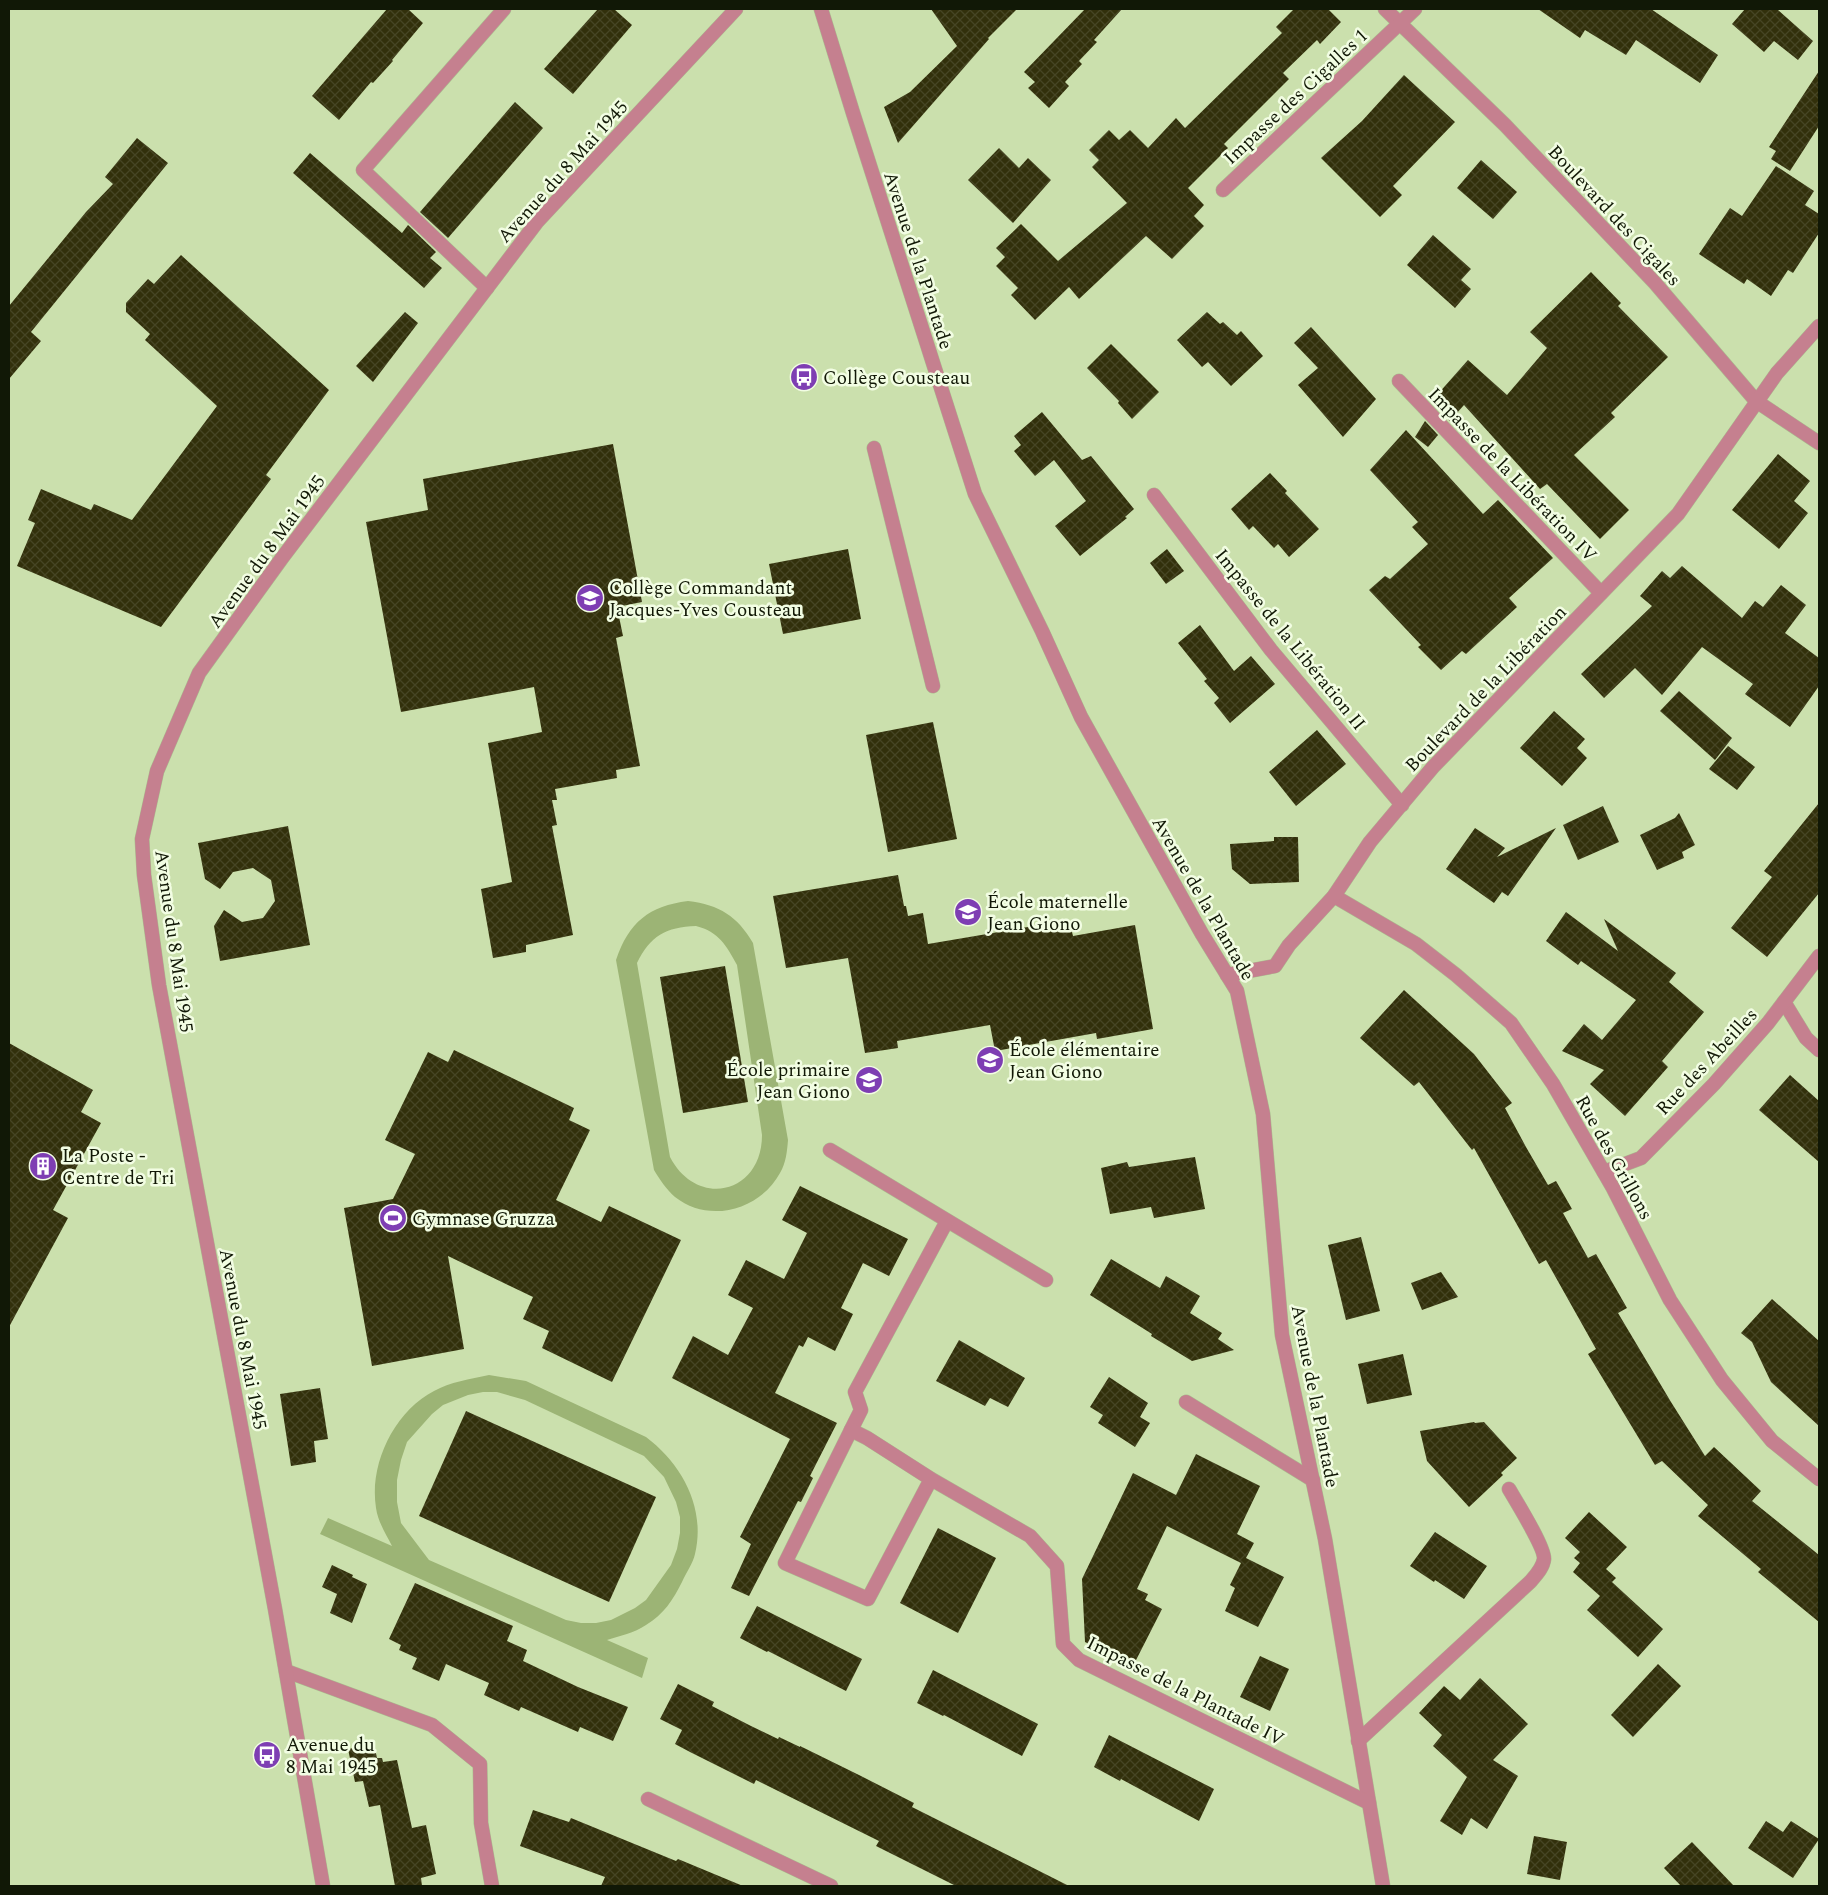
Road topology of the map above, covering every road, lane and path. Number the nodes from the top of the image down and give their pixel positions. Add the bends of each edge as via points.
1 (504, 9) edge
2 (736, 9) edge
3 (821, 9) edge
4 (1385, 9) edge
5 (1415, 9) edge
6 (1400, 22) junction
7 (1223, 190) dead end
8 (487, 288) junction
9 (1819, 326) edge
10 (1399, 381) dead end
11 (1756, 401) junction
12 (1819, 443) edge
13 (874, 448) dead end
14 (1154, 495) dead end
15 (1601, 592) junction
16 (932, 686) dead end
17 (1402, 804) junction
18 (1334, 896) junction
19 (1819, 956) edge
20 (1227, 975) junction
21 (1784, 1002) junction
22 (1819, 1050) edge
23 (830, 1150) dead end
24 (1604, 1172) junction
25 (947, 1221) junction
26 (1046, 1280) dead end
27 (1186, 1402) dead end
28 (851, 1430) junction
29 (931, 1479) junction
30 (1819, 1479) edge
31 (1312, 1480) junction
32 (1509, 1489) dead end
33 (286, 1671) junction
34 (1358, 1741) junction
35 (648, 1799) dead end
36 (1369, 1803) junction
37 (323, 1886) edge
38 (492, 1886) edge
39 (831, 1886) edge
40 (1383, 1886) edge

1 - 8 street via 363,170
2 - 8 street, Avenue du 8 Mai 1945 via 537,222
3 - 20 street, Avenue de la Plantade via 976,494 1081,717
4 - 6 street, Boulevard des Cigales
5 - 6 street, Impasse des Cigalles 1
6 - 7 street, Impasse des Cigalles 1
6 - 11 street, Boulevard des Cigales via 1505,125 1655,283
8 - 33 street, Avenue du 8 Mai 1945 via 199,673 157,771 142,839 159,985
9 - 11 street, Boulevard de la Libération
10 - 15 street, Impasse de la Libération IV
11 - 12 street, Boulevard des Cigales
11 - 15 street, Boulevard de la Libération via 1678,514
13 - 16 street
14 - 17 street, Impasse de la Libération II via 1271,650
15 - 17 street, Boulevard de la Libération via 1432,767
17 - 18 street, Boulevard de la Libération via 1370,842
18 - 20 street, Boulevard de la Libération via 1289,945 1275,966
18 - 24 street, Rue des Grillons via 1416,944 1511,1023 1553,1084
19 - 21 street, Rue des Abeilles
20 - 31 street, Avenue de la Plantade via 1237,991 1263,1114 1282,1335
21 - 22 street via 1806,1038
21 - 24 street, Rue des Abeilles via 1714,1084 1641,1158
23 - 25 street
24 - 30 street, Rue des Grillons via 1670,1300 1722,1380 1772,1441
25 - 26 street
25 - 28 street via 855,1392 860,1410
27 - 31 street
28 - 29 street, Impasse de la Plantade IV
28 - 29 street via 785,1564 868,1599
29 - 36 street, Impasse de la Plantade IV via 1030,1536 1057,1566 1063,1644 1079,1660
31 - 34 street, Avenue de la Plantade via 1325,1539
32 - 34 street via 1545,1558 1541,1569
33 - 37 street, Avenue du 8 Mai 1945
33 - 38 street via 432,1725 480,1764 481,1823
34 - 36 street, Avenue de la Plantade
35 - 39 street
36 - 40 street, Avenue de la Plantade

